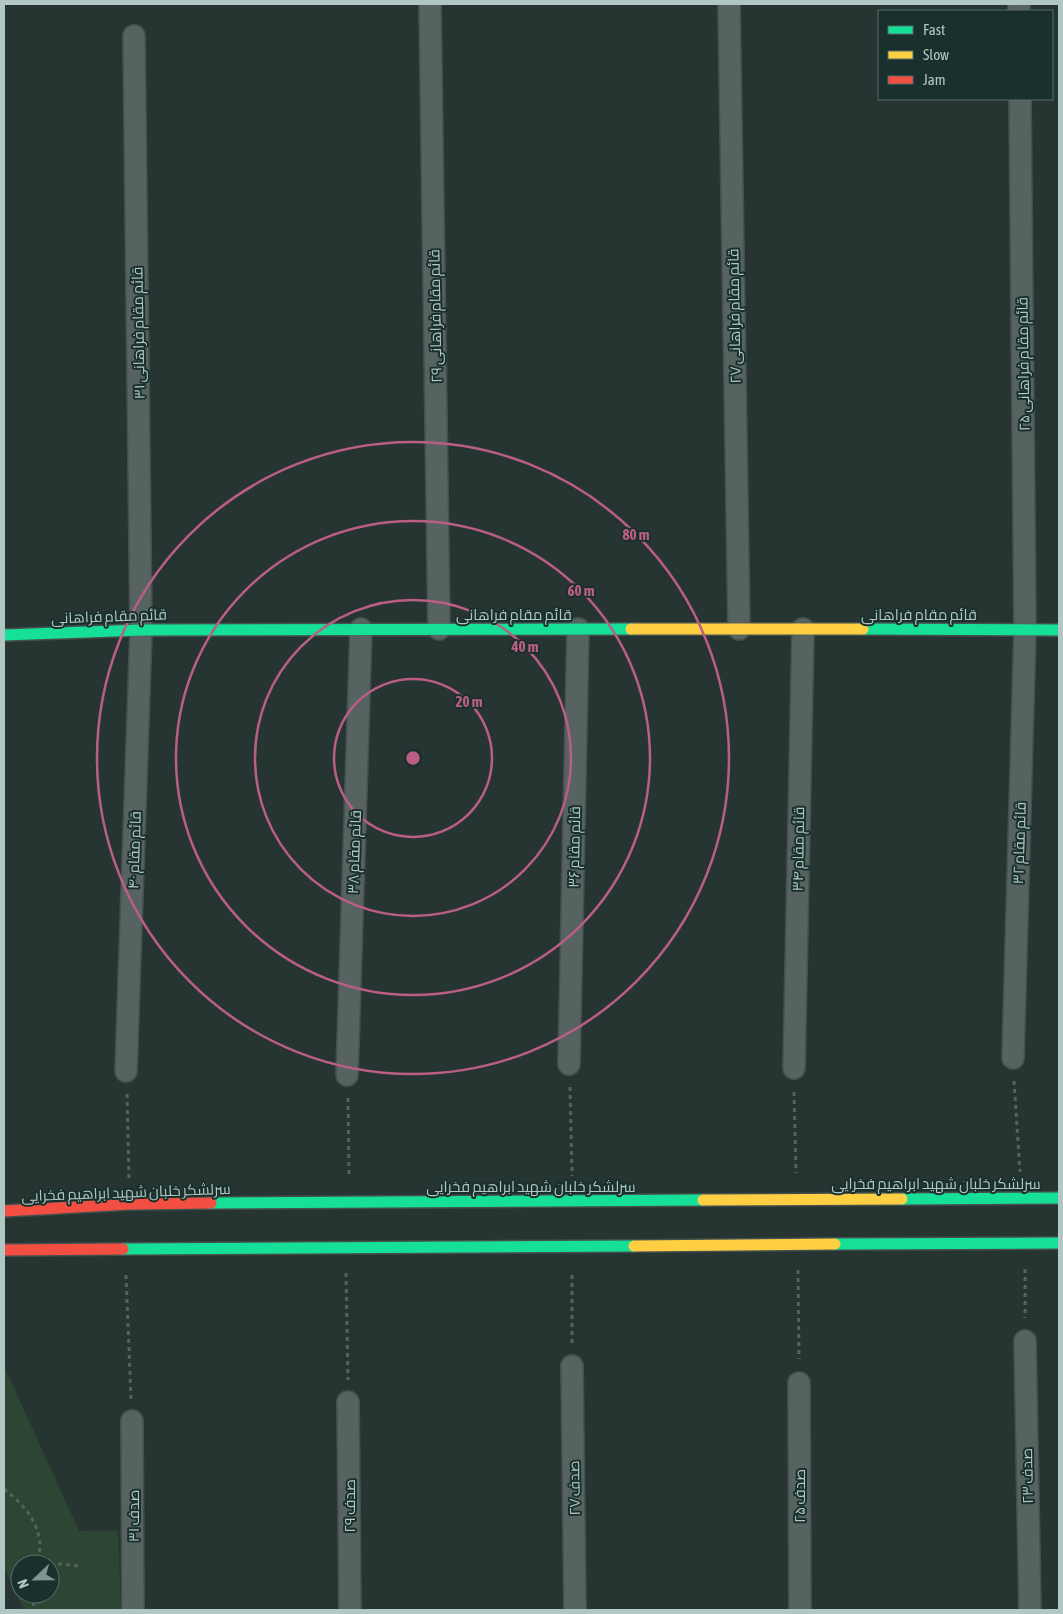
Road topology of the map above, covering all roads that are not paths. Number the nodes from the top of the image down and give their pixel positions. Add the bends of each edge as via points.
1 (430, 4) edge
2 (729, 4) edge
3 (134, 36) dead end
4 (1020, 100) edge
5 (439, 629) junction
6 (578, 629) junction
7 (739, 629) junction
8 (803, 629) junction
9 (1025, 629) junction
10 (141, 630) junction
11 (361, 630) junction
12 (1059, 630) edge
13 (4, 635) edge
14 (1013, 1058) road end
15 (569, 1064) road end
16 (794, 1068) road end
17 (126, 1071) road end
18 (347, 1075) road end
19 (1059, 1198) edge
20 (4, 1211) edge
21 (1059, 1243) edge
22 (4, 1250) edge
23 (1025, 1341) road end
24 (572, 1366) road end
25 (799, 1383) road end
26 (348, 1402) road end
27 (132, 1421) road end
28 (133, 1610) edge
29 (350, 1610) edge
30 (575, 1610) edge
31 (800, 1610) edge
32 (1030, 1610) edge

1 - 5 street, قائم مقام فراهانی ۲۹
2 - 7 street, قائم مقام فراهانی ۲۷
3 - 10 street, قائم مقام فراهانی ۳۱
4 - 9 street, قائم مقام فراهانی ۲۵
5 - 6 street, قائم مقام فراهانی
5 - 11 street, قائم مقام فراهانی
6 - 7 street, قائم مقام فراهانی
6 - 15 street, قائم مقام ۳۶
7 - 8 street, قائم مقام فراهانی
8 - 9 street, قائم مقام فراهانی
8 - 16 street, قائم مقام ۳۴
9 - 12 street, قائم مقام فراهانی
9 - 14 street, قائم مقام ۳۲
10 - 11 street, قائم مقام فراهانی
10 - 13 street, قائم مقام فراهانی
10 - 17 street, قائم مقام ۴۰
11 - 18 street, قائم مقام ۳۸
19 - 20 street, سرلشکر خلبان شهید ابراهیم فخرایی via 129,1204
21 - 22 street
23 - 32 street, صدف ۲۳
24 - 30 street, صدف ۲۷
25 - 31 street, صدف ۲۵
26 - 29 street, صدف ۲۹
27 - 28 street, صدف ۳۱

